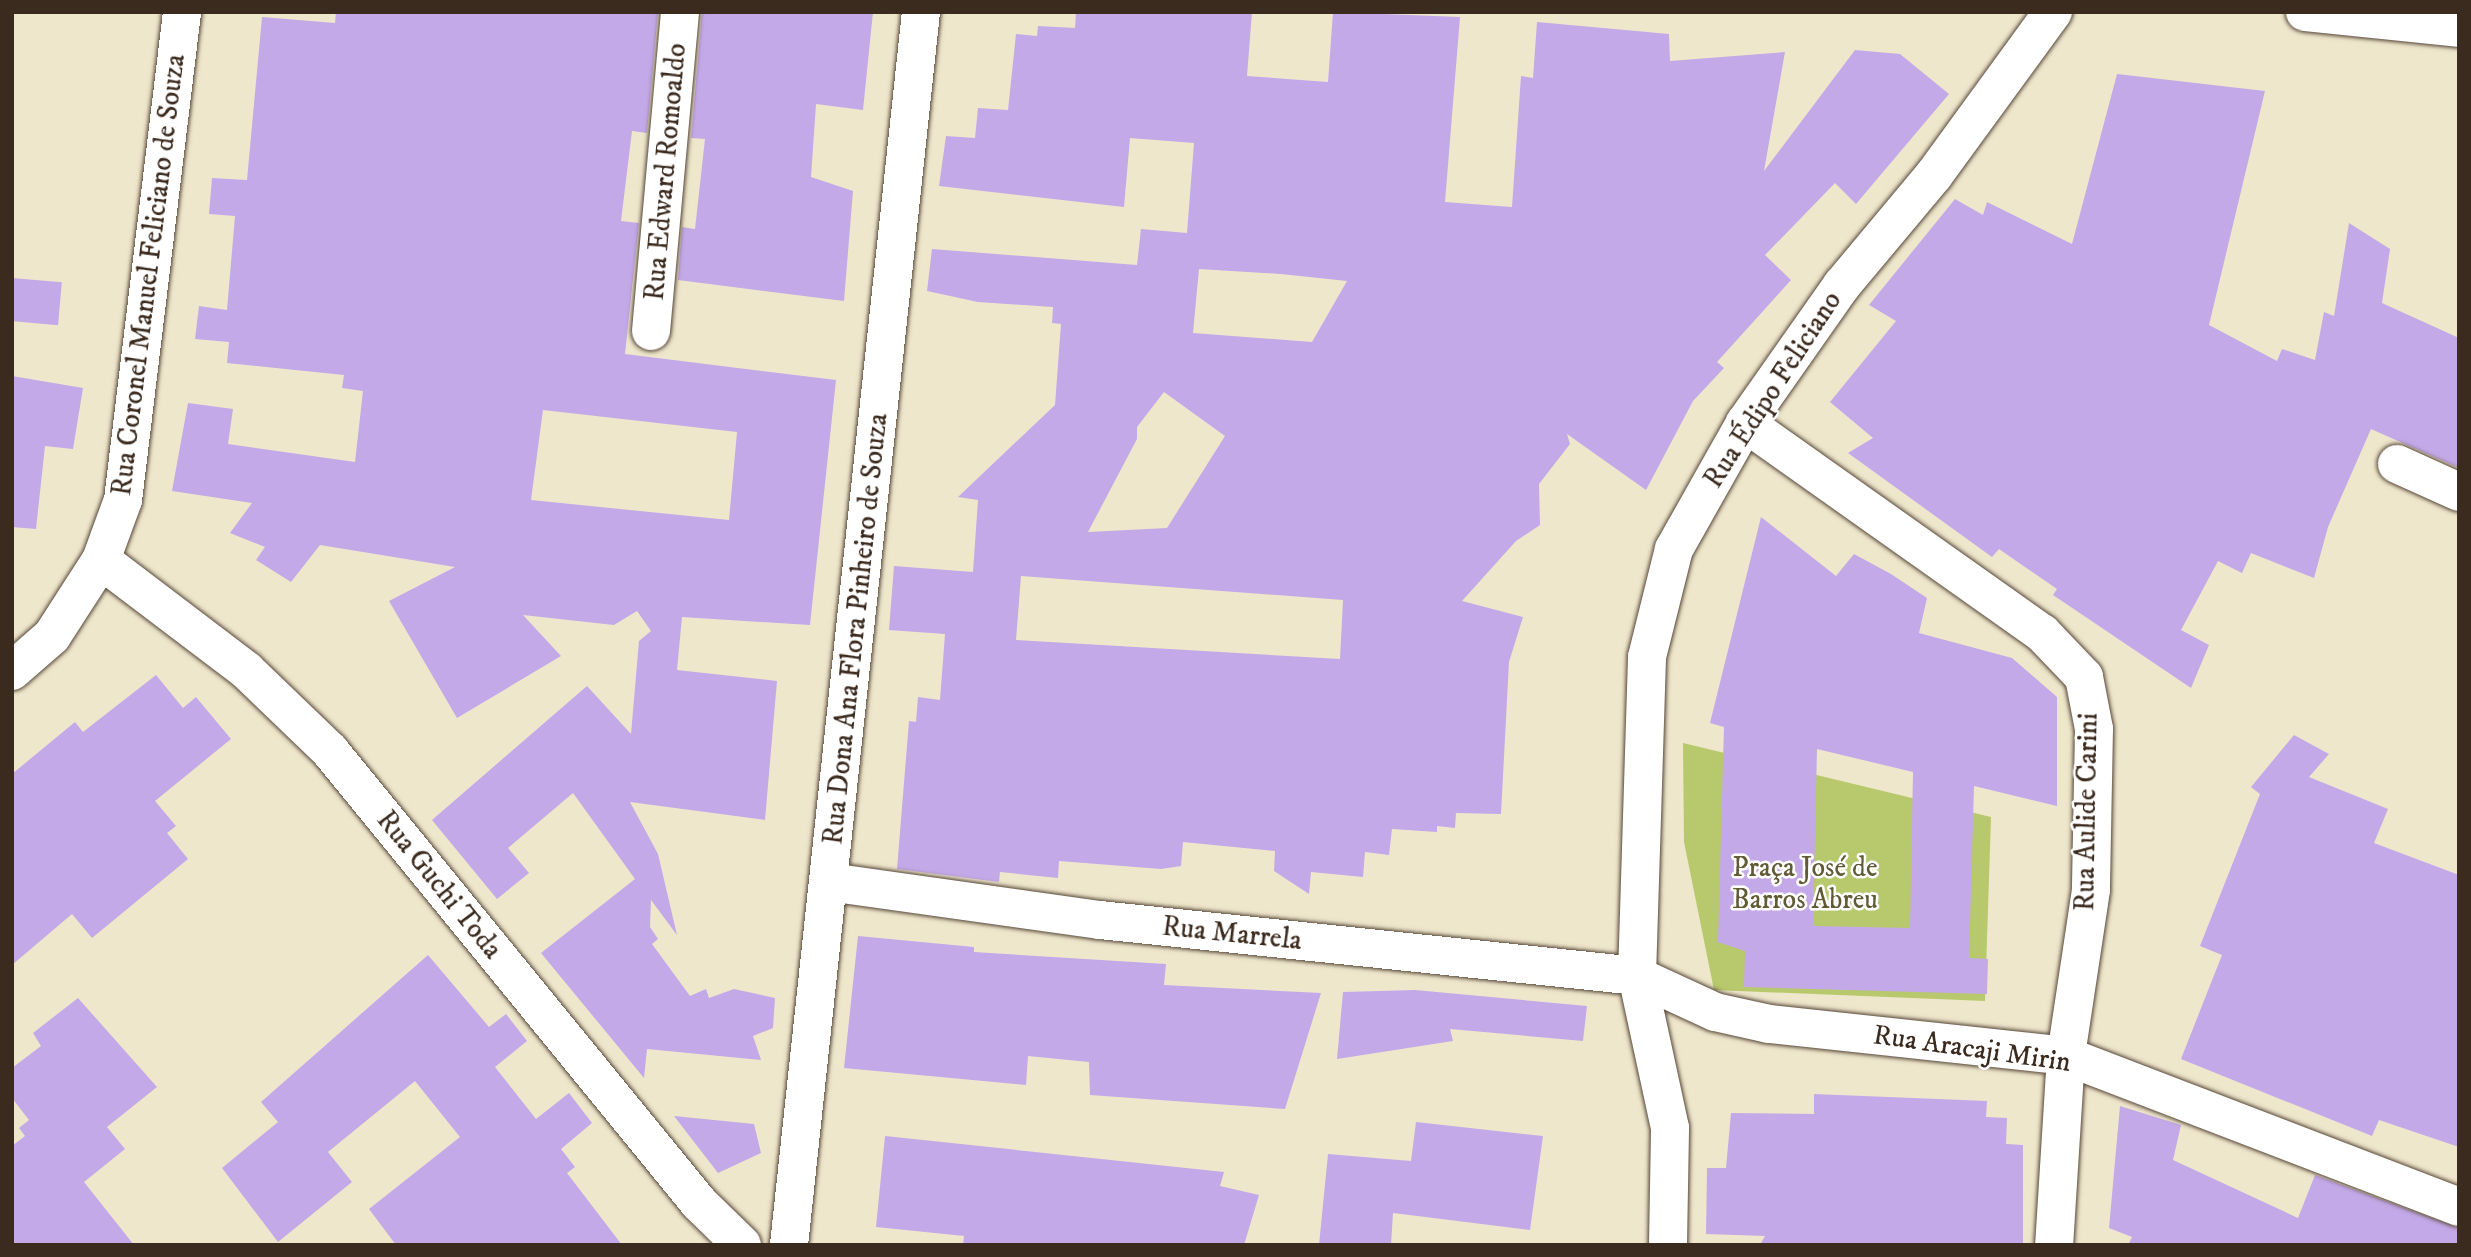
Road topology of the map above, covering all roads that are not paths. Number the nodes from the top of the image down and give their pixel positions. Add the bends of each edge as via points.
1 (182, 12) edge
2 (680, 12) edge
3 (921, 12) edge
4 (2053, 12) edge
5 (2305, 12) edge
6 (2459, 28) edge
7 (651, 331) dead end
8 (1745, 423) junction
9 (2397, 464) dead end
10 (2459, 492) edge
11 (101, 560) junction
12 (12, 671) edge
13 (829, 882) junction
14 (1637, 976) junction
15 (2066, 1056) junction
16 (2459, 1207) edge
17 (742, 1245) edge
18 (789, 1245) edge
19 (1668, 1245) edge
20 (2054, 1245) edge

1 - 11 street, Rua Coronel Manuel Feliciano de Souza via 123,500
2 - 7 street, Rua Edward Romoaldo
3 - 13 street, Rua Dona Ana Flora Pinheiro de Souza
4 - 8 street, Rua Édipo Feliciano via 1934,176 1842,285
5 - 6 street
8 - 14 street, Rua Édipo Feliciano via 1674,549 1647,657
8 - 15 street, Rua Aulide Carini via 2042,633 2084,677 2094,729 2091,890
9 - 10 street
11 - 12 street, Rua Coronel Manuel Feliciano de Souza via 52,636
11 - 17 street, Rua Guchi Toda via 247,671 330,751 698,1203
13 - 14 street, Rua Marrela via 1100,920
13 - 18 street, Rua Dona Ana Flora Pinheiro de Souza
14 - 15 street, Rua Aracaji Mirin via 1715,1012 1769,1024
14 - 19 street, Rua Édipo Feliciano via 1670,1128
15 - 16 street, Rua Aracaji Mirin
15 - 20 street, Rua Aulide Carini

